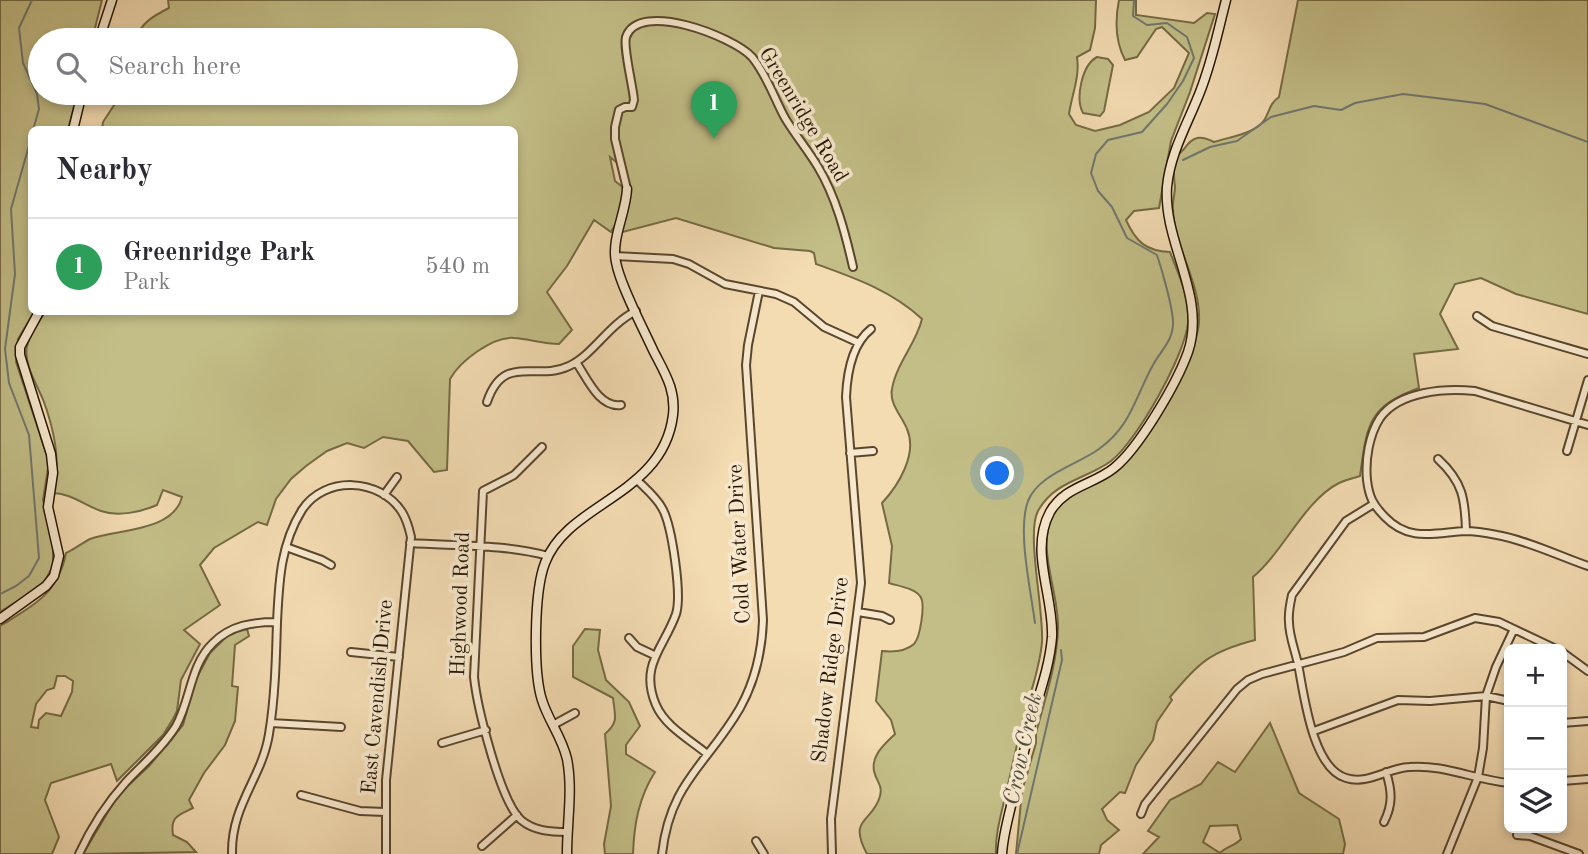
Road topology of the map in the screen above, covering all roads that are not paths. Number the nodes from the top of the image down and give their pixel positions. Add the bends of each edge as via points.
1 (112, 0) edge
2 (1226, 0) edge
3 (103, 28) edge
4 (79, 105) edge
5 (74, 126) edge
6 (627, 189) joint
7 (615, 256) junction
8 (853, 267) dead end
9 (759, 291) junction
10 (636, 311) junction
11 (37, 315) edge
12 (1477, 316) dead end
13 (871, 329) dead end
14 (859, 344) junction
15 (1588, 354) edge
16 (576, 362) junction
17 (1588, 380) edge
18 (487, 402) dead end
19 (621, 405) dead end
20 (1575, 421) junction
21 (1588, 425) edge
22 (542, 447) dead end
23 (873, 451) dead end
24 (1567, 452) dead end
25 (850, 453) junction
26 (1438, 459) dead end
27 (397, 477) dead end
28 (636, 480) junction
29 (384, 495) junction
30 (1372, 505) junction
31 (1466, 531) junction
32 (410, 543) junction
33 (286, 547) junction
34 (479, 547) junction
35 (548, 556) junction
36 (331, 565) dead end
37 (1588, 566) edge
38 (858, 612) junction
39 (0, 619) edge
40 (890, 620) dead end
41 (277, 622) junction
42 (1514, 629) junction
43 (629, 638) dead end
44 (1546, 644) edge
45 (351, 652) dead end
46 (654, 655) junction
47 (1567, 656) edge
48 (399, 657) junction
49 (1298, 664) junction
50 (1588, 671) edge
51 (1486, 696) junction
52 (1504, 700) edge
53 (575, 713) dead end
54 (1588, 721) edge
55 (271, 723) junction
56 (1567, 723) edge
57 (553, 725) junction
58 (341, 727) dead end
59 (486, 730) junction
60 (1314, 731) junction
61 (442, 743) dead end
62 (706, 754) junction
63 (1385, 772) junction
64 (1478, 777) junction
65 (1588, 779) edge
66 (1567, 781) edge
67 (1504, 782) edge
68 (301, 795) dead end
69 (385, 813) junction
70 (1141, 814) dead end
71 (517, 815) junction
72 (1384, 822) dead end
73 (567, 832) junction
74 (1517, 835) dead end
75 (756, 841) dead end
76 (482, 846) dead end
77 (79, 854) edge
78 (232, 854) edge
79 (386, 854) edge
80 (567, 854) edge
81 (662, 854) edge
82 (764, 854) edge
83 (832, 854) edge
84 (1002, 854) edge
85 (1447, 854) edge
86 (1579, 854) edge

1 - 3 street
2 - 84 street via 1209,67 1177,145 1167,186 1170,225 1193,314 1190,344 1141,439 1111,470 1060,498 1044,526 1051,650
4 - 5 street
6 - 7 street, Greenridge Road
6 - 8 street, Greenridge Road via 615,139 619,110 632,107 634,100 625,40 629,30 642,22 656,18 688,22 735,44 753,59 818,167 842,222
7 - 9 street via 673,259 724,284
7 - 10 street
9 - 14 street via 785,297 824,327
9 - 62 street, Cold Water Drive via 746,365 761,643 744,701
10 - 16 street via 617,321
10 - 28 street via 668,378 674,411 664,443
11 - 39 street via 20,355 51,454 48,507 58,561 46,586
12 - 15 street via 1492,326
13 - 14 street, Shadow Ridge Drive
14 - 25 street, Shadow Ridge Drive via 846,381
16 - 18 street via 559,370 508,374
16 - 19 street via 604,402
17 - 20 street
20 - 21 street
20 - 24 street
20 - 30 street via 1475,391 1415,396 1398,403 1381,417 1370,440 1367,474
22 - 34 street, Highwood Road via 514,475 483,491
23 - 25 street
25 - 38 street, Shadow Ridge Drive via 861,583
26 - 31 street via 1459,483
27 - 29 street
28 - 35 street via 566,532
28 - 46 street via 664,511 678,589 677,611
29 - 32 street via 406,520
29 - 33 street via 355,485 319,494 301,512
30 - 31 street via 1391,524 1416,535
30 - 49 street via 1346,521 1293,596 1289,621
31 - 37 street via 1499,535
32 - 34 street
32 - 48 street, East Cavendish Drive
33 - 36 street
33 - 41 street via 278,582
34 - 35 street
34 - 59 street, Highwood Road via 473,660
35 - 57 street via 541,577 536,667 542,701
38 - 40 street
38 - 83 street, Shadow Ridge Drive via 831,819
41 - 55 street
41 - 77 street via 240,626 211,644 202,655 174,729 103,810
42 - 44 street
42 - 49 street via 1475,618 1424,637 1377,638
42 - 51 street
43 - 46 street
45 - 48 street
46 - 62 street via 650,682 659,711
47 - 50 street
48 - 69 street, East Cavendish Drive
49 - 60 street
49 - 70 street via 1262,674 1237,689
51 - 52 street
51 - 60 street via 1390,701
51 - 64 street
53 - 57 street
54 - 56 street
55 - 58 street
55 - 78 street via 261,760 234,819
57 - 73 street via 569,775
59 - 61 street
59 - 71 street, Highwood Road via 507,799
60 - 63 street via 1324,758 1344,778 1364,779
62 - 81 street, Cold Water Drive via 676,798
63 - 64 street via 1444,768
63 - 72 street via 1392,800
64 - 67 street
64 - 85 street
65 - 66 street
68 - 69 street
69 - 79 street, East Cavendish Drive
71 - 73 street via 539,830
71 - 76 street
73 - 80 street
74 - 86 street
75 - 82 street

